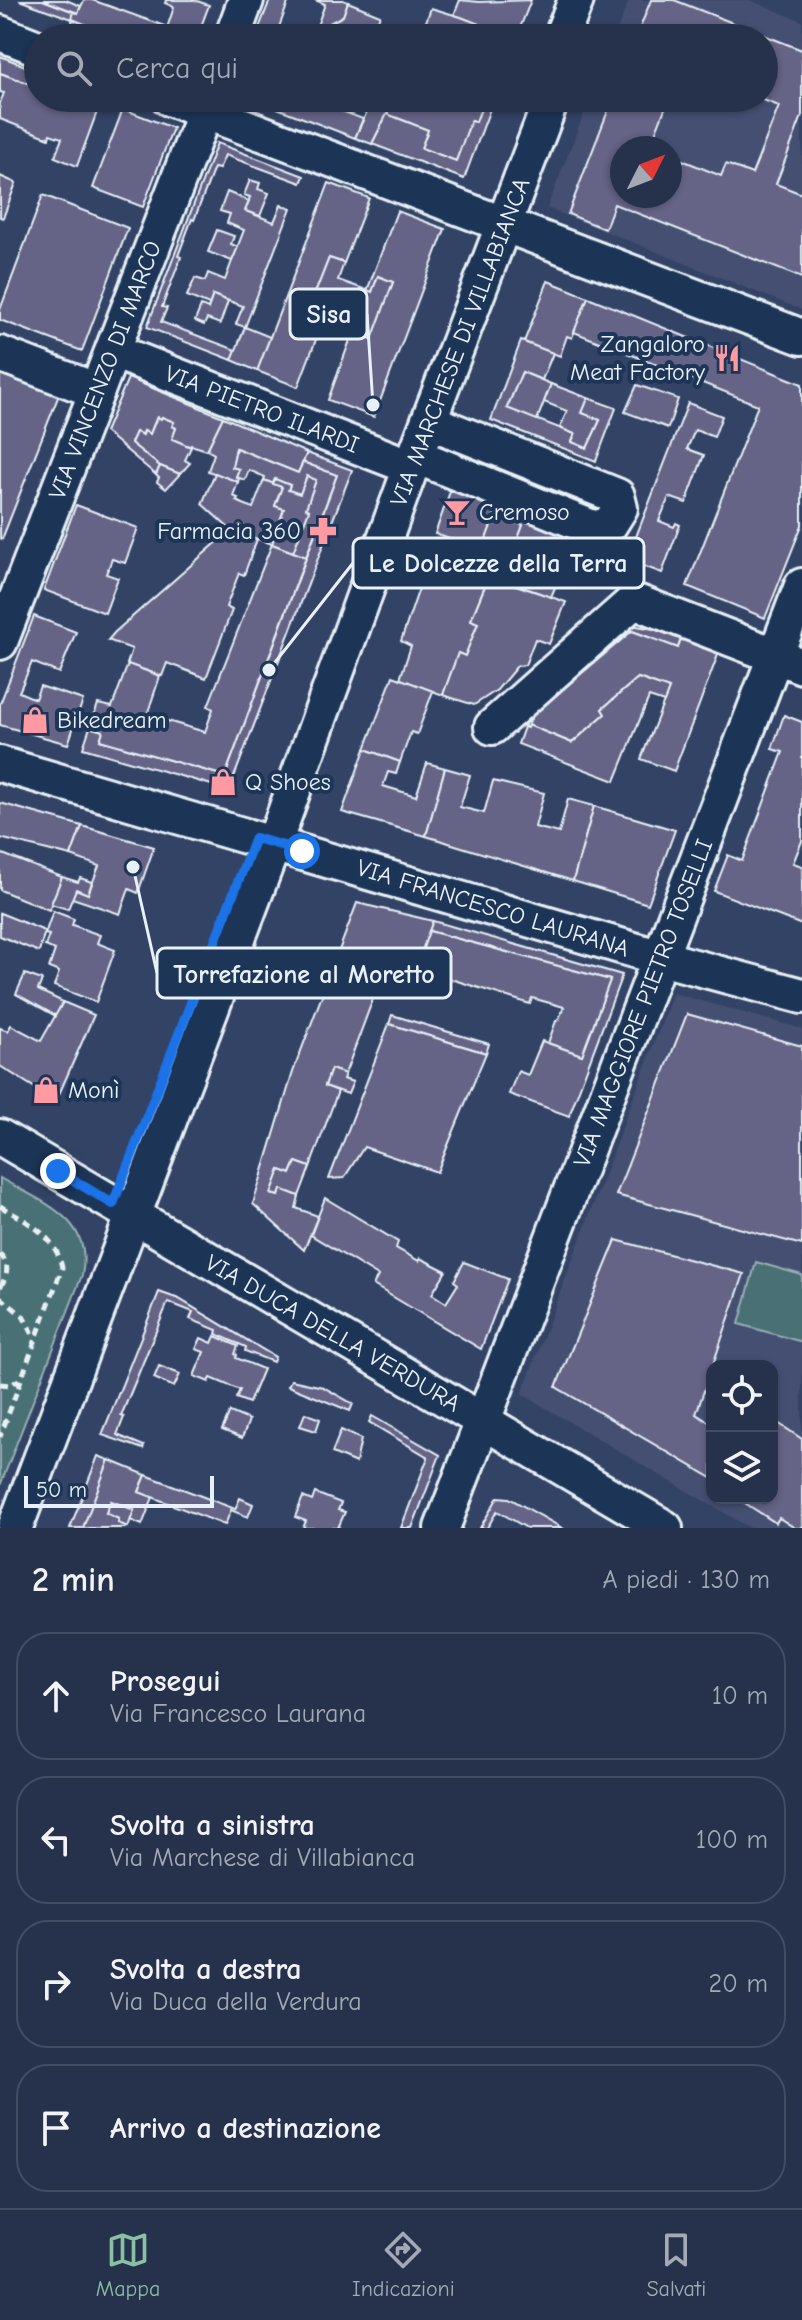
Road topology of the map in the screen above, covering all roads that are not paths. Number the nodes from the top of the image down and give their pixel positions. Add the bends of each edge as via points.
1 (246, 0) edge
2 (576, 0) edge
3 (588, 0) edge
4 (237, 24) edge
5 (567, 24) edge
6 (579, 24) edge
7 (0, 33) edge
8 (24, 42) edge
9 (204, 112) edge
10 (224, 112) edge
11 (533, 112) edge
12 (546, 112) edge
13 (498, 222) junction
14 (802, 337) edge
15 (113, 351) junction
16 (0, 354) edge
17 (97, 391) junction
18 (429, 421) junction
19 (409, 462) junction
20 (802, 586) edge
21 (0, 642) edge
22 (788, 662) edge
23 (492, 727) dead end
24 (0, 764) edge
25 (264, 840) junction
26 (661, 958) junction
27 (802, 996) edge
28 (0, 1137) edge
29 (123, 1210) junction
30 (482, 1421) junction
31 (15, 1528) edge
32 (442, 1528) edge
33 (665, 1528) edge

1 - 4 street
2 - 5 street
3 - 6 street
7 - 8 street
9 - 15 street, VIA VINCENZO DI MARCO
10 - 13 street
11 - 13 street, VIA MARCHESE DI VILLABIANCA
12 - 13 street, VIA MARCHESE DI VILLABIANCA
13 - 14 street
13 - 18 street, VIA MARCHESE DI VILLABIANCA
13 - 19 street, VIA MARCHESE DI VILLABIANCA
15 - 17 street, VIA VINCENZO DI MARCO
15 - 19 street, VIA PIETRO ILARDI
16 - 17 street
17 - 21 street, VIA VINCENZO DI MARCO
18 - 19 street, VIA MARCHESE DI VILLABIANCA
18 - 19 street, VIA PIETRO ILARDI via 617,496 620,508 610,524 595,529
19 - 25 street, VIA MARCHESE DI VILLABIANCA
20 - 22 street, VIA MAGGIORE PIETRO TOSELLI
22 - 23 street via 634,601
22 - 26 street, VIA MAGGIORE PIETRO TOSELLI
24 - 25 street, VIA FRANCESCO LAURANA
25 - 26 street, VIA FRANCESCO LAURANA
25 - 29 street, VIA MARCHESE DI VILLABIANCA
26 - 27 street, VIA FRANCESCO LAURANA
26 - 30 street, VIA MAGGIORE PIETRO TOSELLI
28 - 29 street, VIA DUCA DELLA VERDURA
29 - 30 street, VIA DUCA DELLA VERDURA
29 - 31 street, VIA MARCHESE DI VILLABIANCA
30 - 32 street, VIA MAGGIORE PIETRO TOSELLI
30 - 33 street, VIA DUCA DELLA VERDURA

